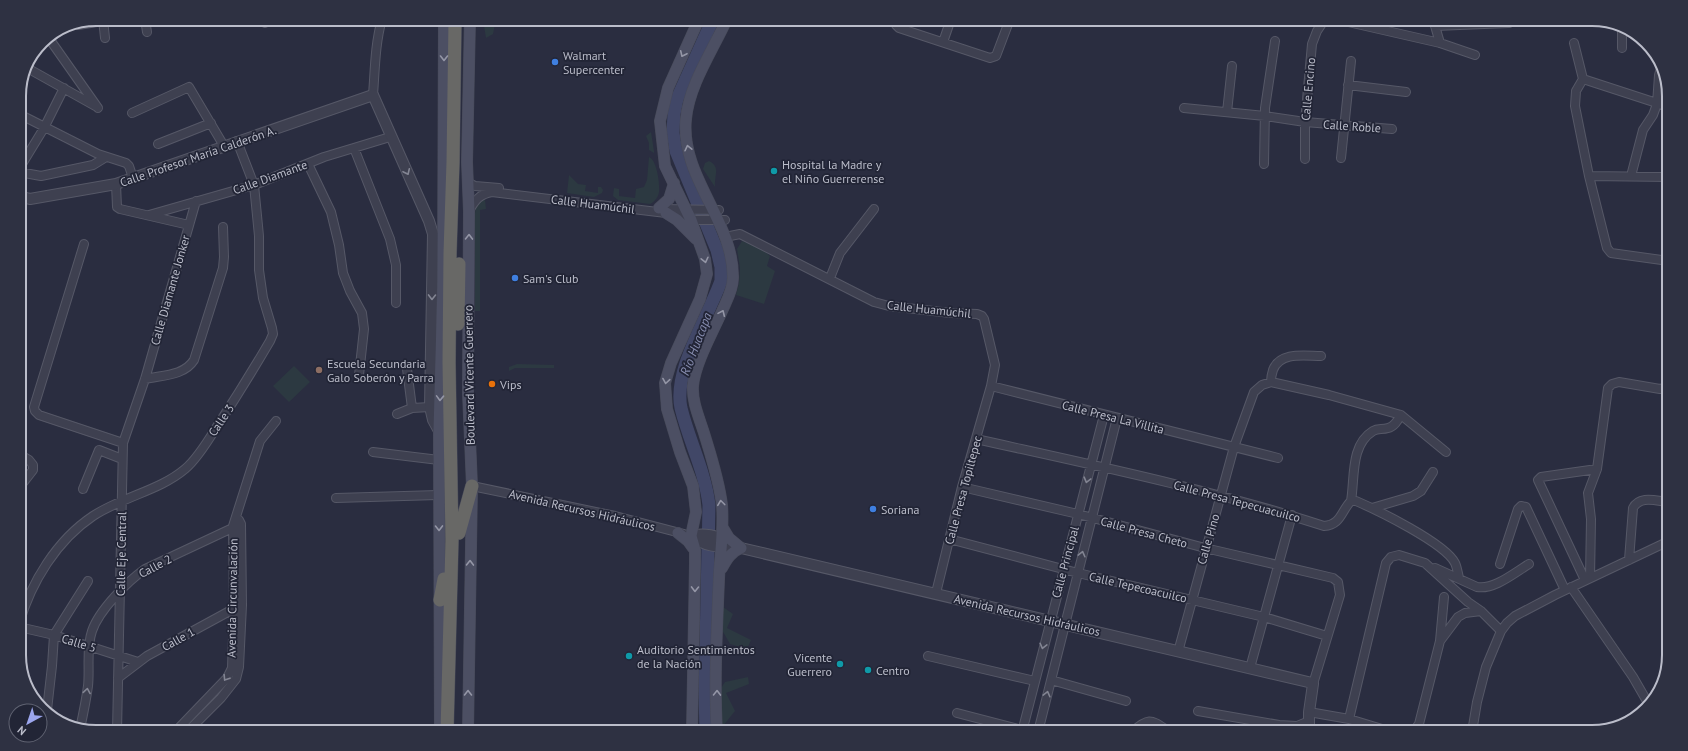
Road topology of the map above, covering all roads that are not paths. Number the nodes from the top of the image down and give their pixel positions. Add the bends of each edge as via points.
1 (104, 26) edge
2 (146, 26) edge
3 (380, 26) edge
4 (444, 26) edge
5 (455, 26) edge
6 (462, 26) edge
7 (470, 26) edge
8 (696, 26) edge
9 (723, 26) edge
10 (897, 26) edge
11 (949, 26) edge
12 (1005, 26) edge
13 (1320, 26) edge
14 (1366, 26) edge
15 (1435, 26) edge
16 (147, 32) dead end
17 (1622, 32) edge
18 (105, 38) dead end
19 (1275, 41) dead end
20 (51, 42) edge
21 (943, 42) junction
22 (1440, 43) junction
23 (1574, 43) dead end
24 (1622, 48) dead end
25 (1475, 55) dead end
26 (1351, 61) dead end
27 (1232, 66) dead end
28 (31, 70) edge
29 (1659, 76) edge
30 (1583, 80) junction
31 (1348, 85) junction
32 (64, 88) junction
33 (1406, 92) dead end
34 (373, 95) junction
35 (1657, 104) junction
36 (1662, 105) edge
37 (1184, 108) dead end
38 (1227, 112) junction
39 (132, 113) dead end
40 (1265, 116) junction
41 (26, 118) edge
42 (1305, 122) junction
43 (211, 123) junction
44 (1344, 126) junction
45 (44, 128) junction
46 (1392, 129) dead end
47 (390, 137) junction
48 (237, 141) junction
49 (158, 144) dead end
50 (224, 146) junction
51 (354, 148) junction
52 (106, 157) junction
53 (26, 158) edge
54 (1341, 158) dead end
55 (1305, 159) dead end
56 (308, 164) junction
57 (1264, 164) dead end
58 (26, 172) edge
59 (1589, 176) junction
60 (1630, 176) junction
61 (1662, 177) edge
62 (133, 178) junction
63 (469, 183) junction
64 (674, 183) junction
65 (116, 184) junction
66 (254, 185) junction
67 (26, 198) edge
68 (196, 201) junction
69 (874, 209) dead end
70 (469, 211) junction
71 (663, 211) junction
72 (149, 215) junction
73 (689, 215) junction
74 (719, 215) junction
75 (189, 225) junction
76 (223, 227) dead end
77 (730, 236) junction
78 (700, 243) junction
79 (84, 244) dead end
80 (1662, 260) edge
81 (468, 265) junction
82 (733, 278) junction
83 (830, 278) junction
84 (459, 293) junction
85 (396, 303) dead end
86 (977, 314) joint
87 (1321, 356) dead end
88 (407, 369) dead end
89 (359, 375) dead end
90 (145, 379) junction
91 (1271, 382) junction
92 (991, 386) junction
93 (1662, 389) edge
94 (430, 407) junction
95 (412, 408) junction
96 (397, 414) dead end
97 (1104, 415) junction
98 (1401, 415) junction
99 (1117, 418) junction
100 (276, 421) dead end
101 (439, 431) junction
102 (976, 439) junction
103 (123, 443) junction
104 (1234, 447) junction
105 (373, 452) dead end
106 (1446, 452) dead end
107 (26, 458) edge
108 (1278, 458) dead end
109 (122, 459) junction
110 (439, 460) junction
111 (1091, 464) junction
112 (1105, 467) junction
113 (1597, 469) junction
114 (1433, 472) dead end
115 (26, 479) edge
116 (472, 486) junction
117 (962, 487) junction
118 (83, 489) dead end
119 (438, 495) junction
120 (1221, 496) junction
121 (336, 498) dead end
122 (122, 501) junction
123 (1352, 501) junction
124 (1662, 502) edge
125 (1372, 508) junction
126 (1078, 514) junction
127 (1292, 516) junction
128 (1091, 518) junction
129 (237, 525) junction
130 (678, 533) joint
131 (456, 536) junction
132 (720, 539) junction
133 (949, 539) junction
134 (696, 540) junction
135 (1662, 545) edge
136 (742, 548) junction
137 (1205, 548) junction
138 (1630, 560) junction
139 (1425, 563) junction
140 (1500, 564) dead end
141 (1529, 564) dead end
142 (1280, 565) junction
143 (1064, 569) junction
144 (720, 570) junction
145 (1078, 573) junction
146 (1459, 578) junction
147 (1588, 579) junction
148 (88, 581) dead end
149 (1568, 589) junction
150 (120, 590) junction
151 (936, 594) junction
152 (1444, 597) dead end
153 (1192, 599) junction
154 (440, 600) junction
155 (238, 606) junction
156 (26, 608) edge
157 (1481, 611) junction
158 (1264, 617) junction
159 (1050, 620) junction
160 (1065, 624) junction
161 (26, 627) edge
162 (1500, 631) junction
163 (54, 635) junction
164 (1327, 636) junction
165 (1440, 641) junction
166 (89, 646) junction
167 (1178, 652) junction
168 (118, 655) junction
169 (928, 656) dead end
170 (138, 662) junction
171 (1250, 668) junction
172 (118, 678) junction
173 (1051, 680) junction
174 (1035, 681) junction
175 (1313, 684) junction
176 (1646, 700) edge
177 (1126, 701) dead end
178 (48, 703) edge
179 (1198, 711) dead end
180 (957, 713) dead end
181 (1309, 717) junction
182 (1349, 719) junction
183 (81, 724) edge
184 (117, 725) edge
185 (182, 725) edge
186 (194, 725) edge
187 (440, 725) edge
188 (448, 725) edge
189 (455, 725) edge
190 (468, 725) edge
191 (692, 725) edge
192 (717, 725) edge
193 (1000, 725) edge
194 (1024, 725) edge
195 (1040, 725) edge
196 (1141, 725) edge
197 (1159, 725) edge
198 (1279, 725) edge
199 (1298, 725) edge
200 (1309, 725) edge
201 (1369, 725) edge
202 (1418, 725) edge
203 (1473, 725) edge

1 - 18 street
2 - 16 street
3 - 34 street via 374,55
4 -> 101 main road via 443,284
5 - 131 highway, Boulevard Vicente Guerrero via 449,355
6 - 84 highway, Boulevard Vicente Guerrero
7 - 63 main road, Boulevard Vicente Guerrero via 466,162
8 -> 64 main road via 668,88 660,115 665,166
74 -> 9 main road via 696,173 686,143 686,117 695,86
10 - 21 street
11 - 21 street
12 - 21 street via 994,58
13 - 42 street, Calle Encino via 1312,44
14 - 22 street
15 - 22 street
17 - 24 street
19 - 40 street
20 - 32 street via 98,108
22 - 25 street
23 - 30 street
26 - 31 street
27 - 38 street
28 - 32 street
29 - 35 street
30 - 35 street
30 - 59 street via 1576,91 1575,106
31 - 33 street
31 - 44 street
32 - 45 street
34 - 47 street
34 - 48 street, Calle Profesor María Calderón A.
35 - 36 street
35 - 60 street via 1643,130
37 - 38 street, Calle Roble
38 - 40 street, Calle Roble
39 - 43 street via 189,86
40 - 42 street, Calle Roble
40 - 57 street
41 - 45 street
42 - 44 street, Calle Roble
42 - 55 street, Calle Encino
43 - 49 street
43 - 50 street
44 - 46 street, Calle Roble
44 - 54 street
45 - 52 street
45 - 53 street
47 - 51 street, Calle Diamante
47 -> 94 street via 433,234
48 - 50 street, Calle Profesor María Calderón A.
48 - 66 street, Calle 3
50 - 62 street, Calle Profesor María Calderón A.
51 - 56 street, Calle Diamante
51 - 85 street via 390,239 396,265
52 - 58 street via 93,165 41,176
52 - 62 street via 126,163
56 - 66 street, Calle Diamante
56 - 89 street via 331,212 343,273 362,312 364,329
59 - 60 street
59 - 80 street via 1608,251
60 - 61 street
62 - 65 street, Calle Profesor María Calderón A.
63 - 70 main road, Boulevard Vicente Guerrero
63 - 71 street, Calle Huamúchil via 475,186
64 - 71 main road
64 - 73 main road
65 - 67 street, Calle Profesor María Calderón A.
65 - 72 street via 120,209
66 - 68 street, Calle Diamante
66 - 122 street, Calle 3 via 259,270 263,298 273,334 238,394 185,469 154,489
68 - 72 street, Calle Diamante
68 - 75 street, Calle Diamante Jonker
69 - 83 street via 840,254
70 - 71 street, Calle Huamúchil via 476,199 484,193 492,192
81 -> 70 main road, Boulevard Vicente Guerrero
71 - 73 street, Calle Huamúchil
71 - 78 main road via 677,220
72 - 75 street
73 - 74 street, Calle Huamúchil
73 - 74 street, Calle Huamúchil
73 - 78 main road
74 - 77 street
74 - 82 main road via 730,253
75 - 90 street, Calle Diamante Jonker
76 - 90 street via 223,268 194,360 190,367 183,371
77 - 82 street via 734,253
77 - 83 street, Calle Huamúchil via 740,234
78 -> 134 main road via 707,274 704,287 665,383 667,409 693,486
79 - 103 street via 34,407 39,415
81 - 84 highway
81 - 116 main road, Boulevard Vicente Guerrero via 468,393
132 -> 82 main road via 719,487 695,404 693,386 696,371 727,301
83 - 86 street, Calle Huamúchil via 874,302 889,306
84 - 131 highway, Boulevard Vicente Guerrero
86 - 92 street, Calle Presa Topiltepec via 984,320 995,365
87 - 91 street via 1288,356 1275,366
88 - 95 street
90 - 103 street, Calle Eje Central
91 - 98 street
91 - 104 street, Calle Pino via 1254,392
92 - 97 street, Calle Presa La Villita
92 - 102 street, Calle Presa Topiltepec
93 - 113 street via 1619,382 1608,388
94 - 95 street
94 - 101 street
95 - 96 street
97 - 99 street, Calle Presa La Villita
97 - 111 street, Calle Principal
98 - 106 street
98 - 123 street via 1391,427 1378,428 1371,432 1361,445 1355,457
99 - 104 street, Calle Presa La Villita
99 - 112 street, Calle Principal
100 - 129 street, Avenida Circunvalación via 260,441 236,514
101 - 110 main road
102 - 111 street, Calle Presa Tepecuacuilco
102 - 117 street, Calle Presa Topiltepec
103 - 109 street, Calle Eje Central
104 - 108 street, Calle Presa La Villita
104 - 120 street, Calle Pino
105 - 110 street
107 - 115 street via 33,465 33,470
109 - 118 street via 99,450
109 - 122 street, Calle Eje Central
110 - 119 main road
111 - 112 street, Calle Presa Tepecuacuilco
111 -> 126 street, Calle Principal
112 - 120 street, Calle Presa Tepecuacuilco
112 - 128 street, Calle Principal
113 - 147 street via 1588,493 1591,519
113 - 147 street via 1541,477 1538,480
114 - 125 street via 1421,491 1413,496
116 - 130 street, Avenida Recursos Hidráulicos
116 - 131 highway
190 -> 116 main road, Boulevard Vicente Guerrero
117 - 126 street, Calle Presa Cheto
117 - 133 street, Calle Presa Topiltepec
119 - 121 street
119 -> 154 main road
120 - 127 street, Calle Presa Tepecuacuilco
120 - 137 street, Calle Pino
122 - 150 street, Calle Eje Central
122 - 156 street, Calle 3 via 93,516 53,555 38,578
123 - 125 street
123 - 127 street, Calle Presa Tepecuacuilco via 1332,526
124 - 138 street via 1636,502 1633,508
125 - 146 street via 1448,554 1455,563
126 - 128 street, Calle Presa Cheto
126 - 143 street, Calle Principal
127 - 142 street
128 - 137 street, Calle Presa Cheto
145 -> 128 street, Calle Principal
129 - 150 street, Calle 2 via 146,569
129 - 155 street, Avenida Circunvalación
130 - 134 main road via 688,541
131 - 154 highway
131 - 188 highway, Boulevard Vicente Guerrero
131 - 189 highway, Boulevard Vicente Guerrero
132 - 134 street, Avenida Recursos Hidráulicos
132 - 136 street, Avenida Recursos Hidráulicos
132 - 136 main road via 729,538
132 - 144 main road
133 - 143 street, Calle Tepecoacuilco
133 - 151 street, Calle Presa Topiltepec
134 -> 191 main road
135 - 138 street
136 - 144 main road via 728,556
136 - 151 street, Avenida Recursos Hidráulicos
137 - 142 street, Calle Presa Cheto
137 - 153 street, Calle Pino
138 - 147 street
139 - 146 street
139 - 157 street
139 - 182 street via 1399,555 1391,557 1386,563
140 - 149 street via 1521,506 1526,508
141 - 146 street via 1484,588
142 - 158 street
142 - 164 street, Calle Presa Cheto via 1333,578 1338,582 1339,597
143 - 145 street, Calle Tepecoacuilco
143 - 159 street, Calle Principal
192 -> 144 main road
145 - 153 street, Calle Tepecoacuilco
145 - 160 street, Calle Principal
147 - 149 street
148 - 163 street
149 - 162 street via 1514,616
149 - 176 street via 1633,677
150 - 166 street, Calle 2 via 99,618 92,631
150 - 168 street, Calle Eje Central
151 - 159 street, Avenida Recursos Hidráulicos
152 - 165 street
153 - 158 street, Calle Tepecoacuilco
153 - 167 street, Calle Pino
154 - 187 main road
155 - 170 street, Calle 1
155 -> 185 street, Avenida Circunvalación via 232,668 227,678
155 - 186 street, Avenida Circunvalación via 239,667 236,679
157 - 162 street
157 - 165 street via 1465,613 1458,617
158 - 164 street, Calle Tepecoacuilco
158 - 171 street
159 - 160 street, Avenida Recursos Hidráulicos
159 -> 174 street, Calle Principal
160 - 167 street, Avenida Recursos Hidráulicos
160 - 173 street, Calle Principal
161 - 163 street, Calle 5
162 - 203 street via 1486,667
163 - 166 street, Calle 5
163 - 178 street
164 - 175 street
165 - 202 street
166 - 168 street, Calle 5
183 -> 166 street, Calle 2 via 88,686
167 - 171 street, Avenida Recursos Hidráulicos
168 - 170 street, Calle 5
168 - 172 street, Calle Eje Central
169 - 174 street
170 - 172 street, Calle 1
171 - 175 street, Avenida Recursos Hidráulicos
172 - 184 street, Calle Eje Central
173 - 177 street
195 -> 173 street, Calle Principal
174 - 194 street, Calle Principal
175 - 181 street
179 - 198 street
180 - 193 street
181 - 182 street
181 - 199 street
181 - 200 street
182 - 201 street
196 - 197 street via 1148,721

